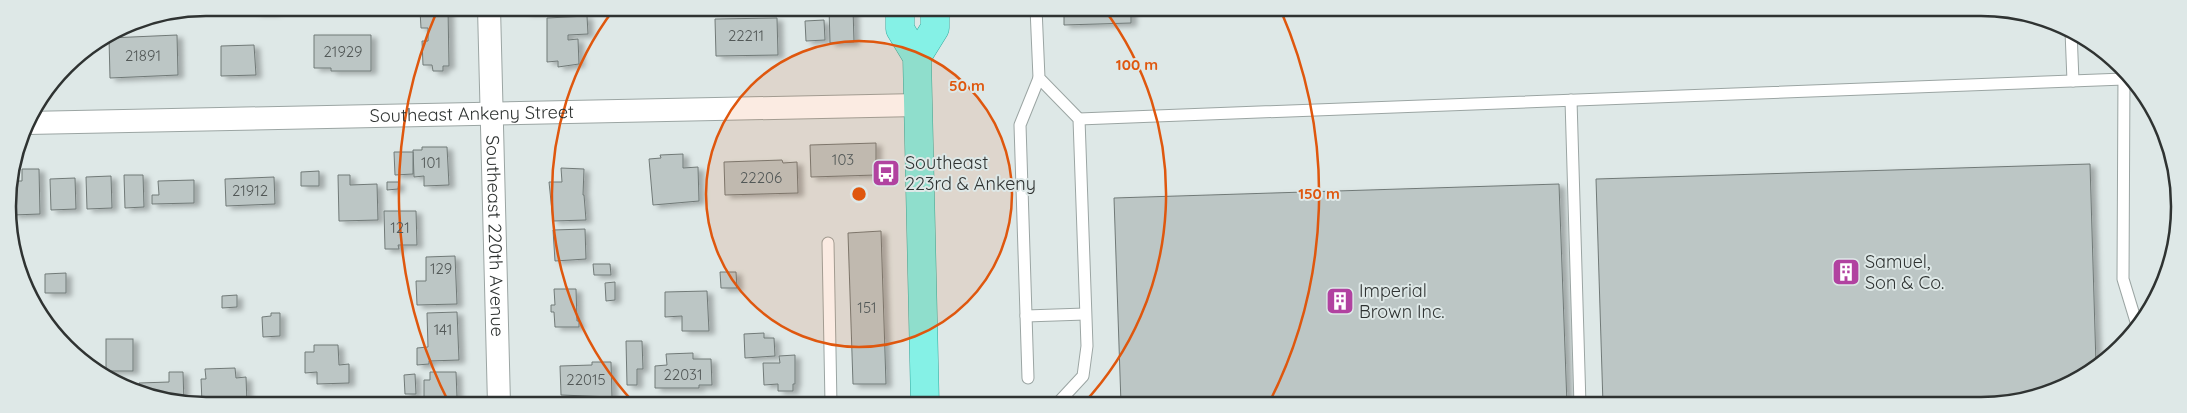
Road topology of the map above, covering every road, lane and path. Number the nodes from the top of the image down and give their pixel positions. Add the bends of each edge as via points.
1 (489, 16) edge
2 (900, 16) edge
3 (935, 16) edge
4 (1036, 16) edge
5 (2071, 39) edge
6 (917, 57) junction
7 (2119, 76) edge
8 (1039, 78) junction
9 (2073, 81) junction
10 (2124, 81) edge
11 (1571, 100) junction
12 (918, 105) junction
13 (492, 114) junction
14 (1079, 119) junction
15 (36, 123) edge
16 (828, 244) dead end
17 (1086, 314) junction
18 (1026, 316) junction
19 (2135, 317) edge
20 (1028, 378) dead end
21 (499, 397) edge
22 (831, 397) edge
23 (925, 397) edge
24 (1064, 397) edge
25 (1580, 397) edge

1 - 13 street, Southeast 220th Avenue
2 - 6 main road via 900,29
3 - 6 main road via 935,28
4 - 8 lane
5 - 9 lane
6 - 12 main road
7 - 9 lane
8 - 14 lane
8 - 18 lane via 1020,125
9 - 11 lane
10 - 19 lane via 2123,279
11 - 14 lane
11 - 25 lane
12 - 13 street, Southeast Ankeny Street
12 - 23 main road
13 - 15 street, Southeast Ankeny Street
13 - 21 street, Southeast 220th Avenue
14 - 17 lane
16 - 22 lane
17 - 18 lane
17 - 24 lane via 1083,376
18 - 20 lane

